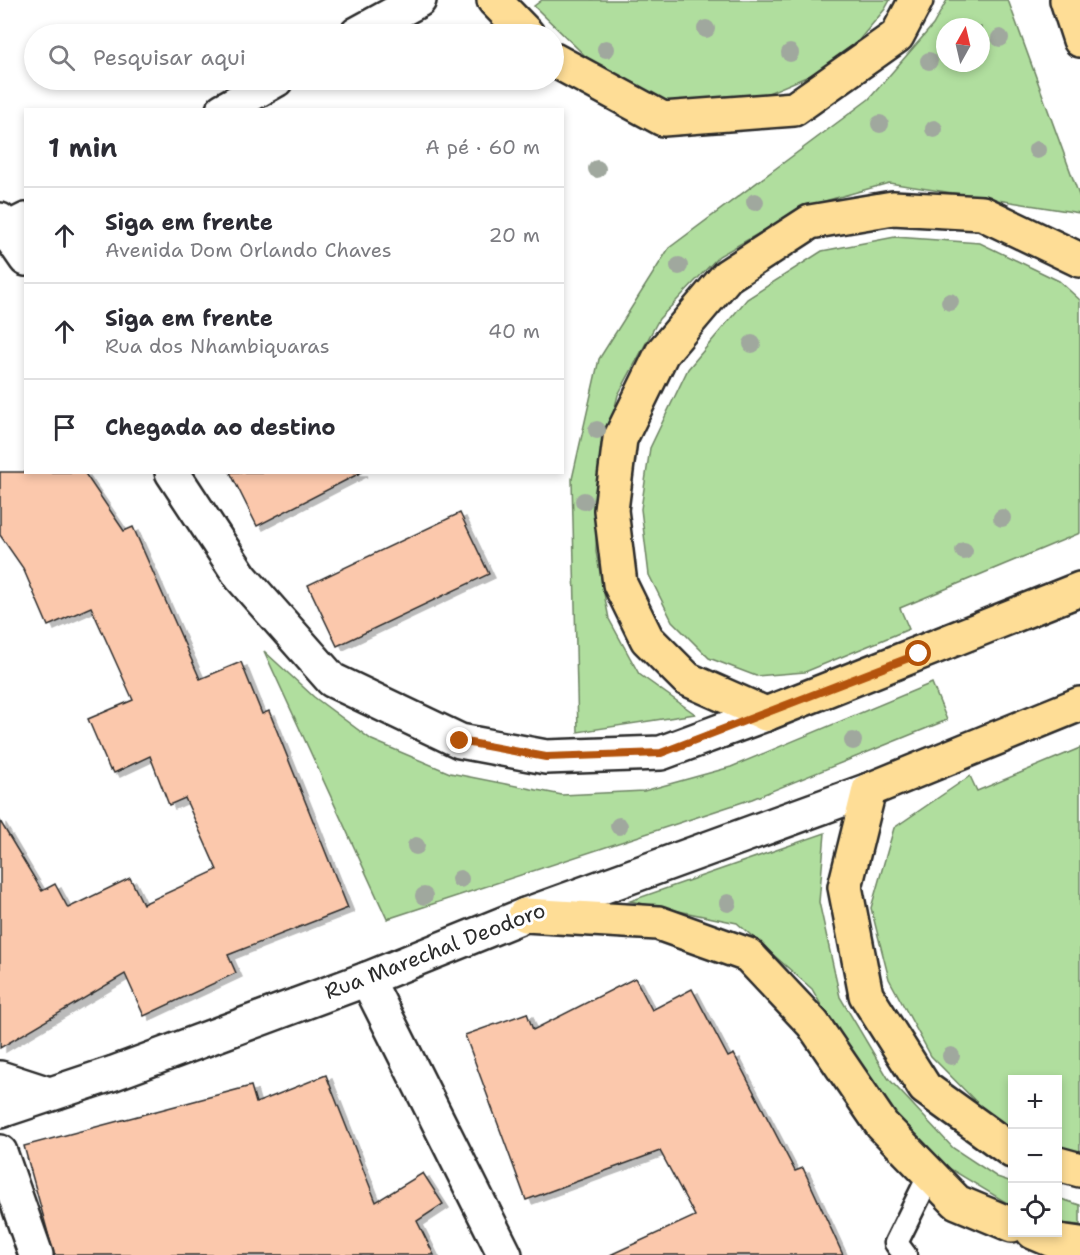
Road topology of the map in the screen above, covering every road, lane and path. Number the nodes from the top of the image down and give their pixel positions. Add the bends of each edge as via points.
1 (419, 0) edge
2 (494, 0) edge
3 (916, 0) edge
4 (1066, 0) edge
5 (375, 24) edge
6 (517, 24) edge
7 (1080, 40) edge
8 (564, 65) edge
9 (258, 90) edge
10 (227, 108) edge
11 (8, 226) edge
12 (24, 255) edge
13 (1080, 260) edge
14 (173, 474) edge
15 (1080, 589) edge
16 (1080, 705) edge
17 (766, 714) junction
18 (869, 790) junction
19 (525, 915) junction
20 (367, 979) junction
21 (0, 1078) edge
22 (49, 1094) junction
23 (0, 1111) edge
24 (1008, 1148) edge
25 (0, 1152) edge
26 (1062, 1165) edge
27 (1080, 1170) edge
28 (930, 1174) junction
29 (1008, 1222) edge
30 (1044, 1237) edge
31 (1080, 1244) edge
32 (36, 1255) edge
33 (505, 1255) edge
34 (905, 1255) edge

1 - 5 main road
2 - 6 main road
3 - 8 main road via 897,36 794,109 663,119
4 - 7 main road
9 - 10 main road
11 - 12 main road
13 - 17 main road via 982,213 893,208 810,222 727,276 662,353 620,439 611,510 620,584 647,639 687,679
14 - 17 main road via 241,577 332,680 460,741 546,757 661,753
15 - 17 main road
16 - 18 main road
18 - 19 main road, Rua Marechal Deodoro
18 - 24 main road via 845,887 866,995 925,1088
19 - 20 main road, Rua Marechal Deodoro
19 - 28 main road via 658,923 748,955 813,1024 882,1125
20 - 22 main road, Rua Marechal Deodoro
20 - 33 main road
21 - 22 main road
22 - 23 main road, Rua Marechal Deodoro
25 - 32 main road
26 - 27 main road
28 - 29 main road via 957,1202
28 - 34 lane via 896,1243
30 - 31 main road

